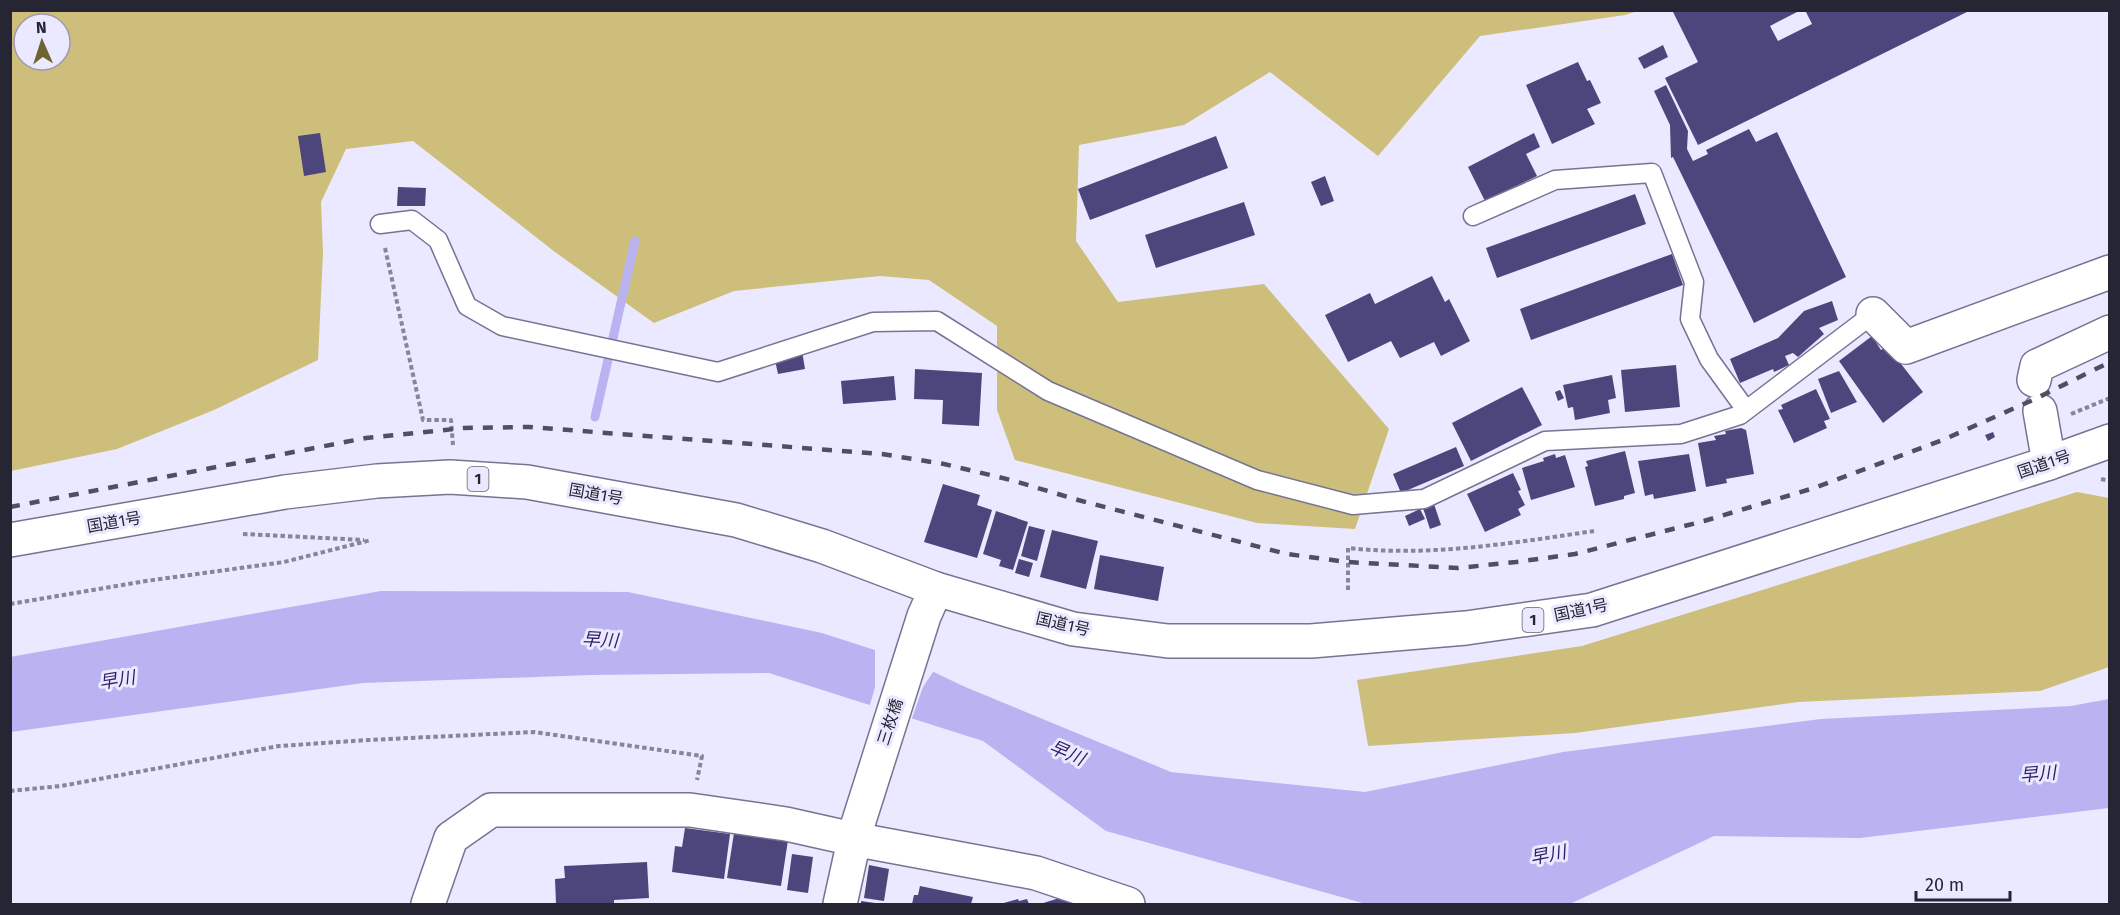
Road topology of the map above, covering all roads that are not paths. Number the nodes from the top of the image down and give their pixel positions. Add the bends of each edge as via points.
1 (1473, 216) dead end
2 (380, 224) road end
3 (2109, 272) edge
4 (1873, 314) joint
5 (2109, 332) edge
6 (2034, 380) dead end
7 (1746, 410) junction
8 (2053, 414) road end
9 (2109, 441) edge
10 (2049, 463) junction
11 (10, 540) edge
12 (930, 603) junction
13 (855, 833) junction
14 (428, 904) edge
15 (840, 904) edge
16 (1128, 904) edge

1 - 7 lane via 1555,180 1652,173 1694,282 1690,319 1709,359
2 - 7 lane via 412,220 438,240 467,306 502,326 718,372 873,322 937,321 1048,391 1257,480 1353,505 1424,499 1545,441 1681,434
3 - 4 main road via 1906,347
4 - 7 lane
5 - 6 main road via 2037,366
8 - 10 main road
9 - 10 main road, 国道1号 / 1
10 - 12 main road, 国道1号 / 1 via 1592,610 1466,628 1311,641 1168,641 1072,629
11 - 12 main road, 国道1号 / 1 via 285,492 378,481 450,477 527,482 718,515 822,546
12 - 13 main road, 三枚橋
13 - 14 main road via 690,810 491,810 451,838
13 - 15 main road, 三枚橋
13 - 16 main road via 1036,873

